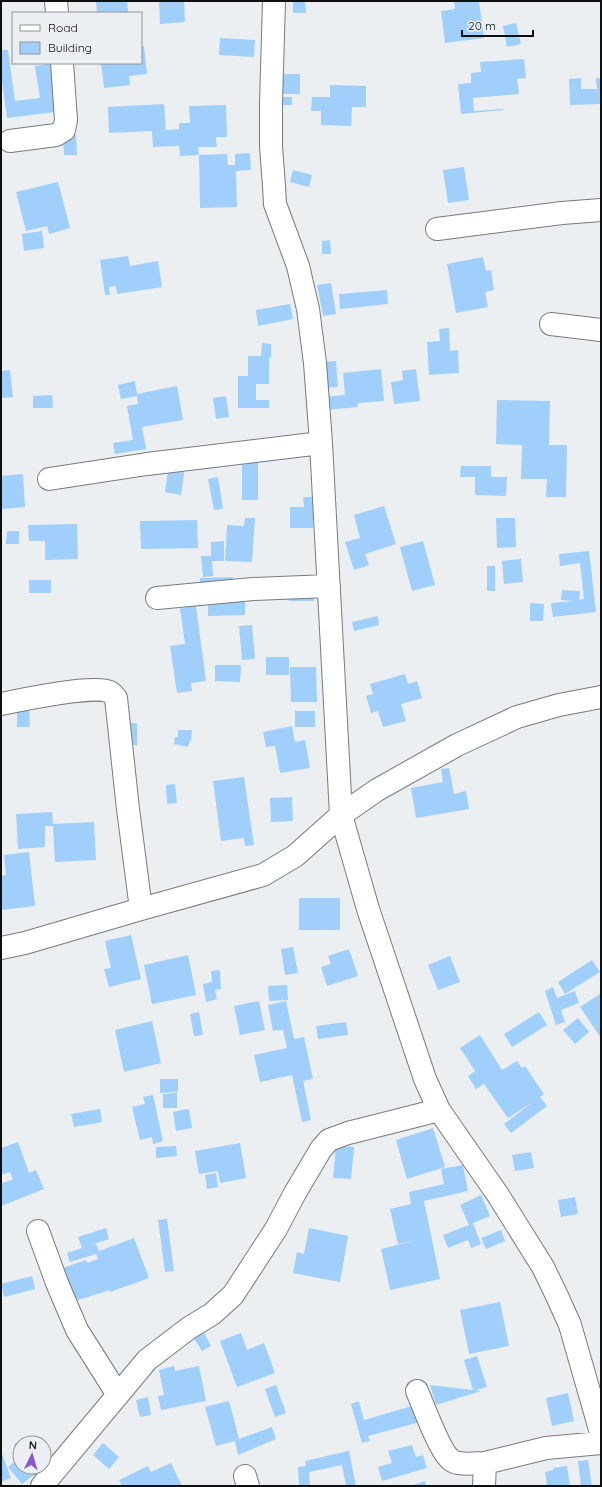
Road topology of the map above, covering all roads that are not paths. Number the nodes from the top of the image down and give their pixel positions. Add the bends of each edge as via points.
1 (56, 1) edge
2 (274, 1) edge
3 (57, 12) edge
4 (62, 64) edge
5 (10, 141) dead end
6 (601, 210) edge
7 (437, 229) dead end
8 (551, 324) dead end
9 (601, 330) edge
10 (321, 442) junction
11 (49, 479) dead end
12 (329, 586) junction
13 (157, 598) dead end
14 (601, 697) edge
15 (1, 704) edge
16 (341, 815) junction
17 (141, 909) junction
18 (1, 948) edge
19 (439, 1110) junction
20 (38, 1231) dead end
21 (416, 1391) dead end
22 (118, 1395) junction
23 (601, 1433) edge
24 (601, 1443) edge
25 (485, 1463) junction
26 (42, 1486) edge
27 (484, 1486) edge

1 - 3 street
2 - 10 street via 271,146 275,204 298,266 308,309
4 - 5 street via 66,120 64,130 56,135
6 - 7 street
8 - 9 street
10 - 11 street
10 - 12 street
12 - 13 street via 253,589
12 - 16 street
14 - 16 street via 517,717 415,768
15 - 17 street via 91,690 110,692 116,698
16 - 17 street via 295,856 263,875
16 - 19 street via 368,909 425,1079
17 - 18 street via 25,944
19 - 22 street via 330,1140 321,1148 276,1229 233,1295 212,1314 147,1360
19 - 23 street via 503,1202 558,1296 570,1325
20 - 22 street via 77,1330
21 - 25 street via 444,1452 452,1461
22 - 26 street
24 - 25 street via 546,1448
25 - 27 street

